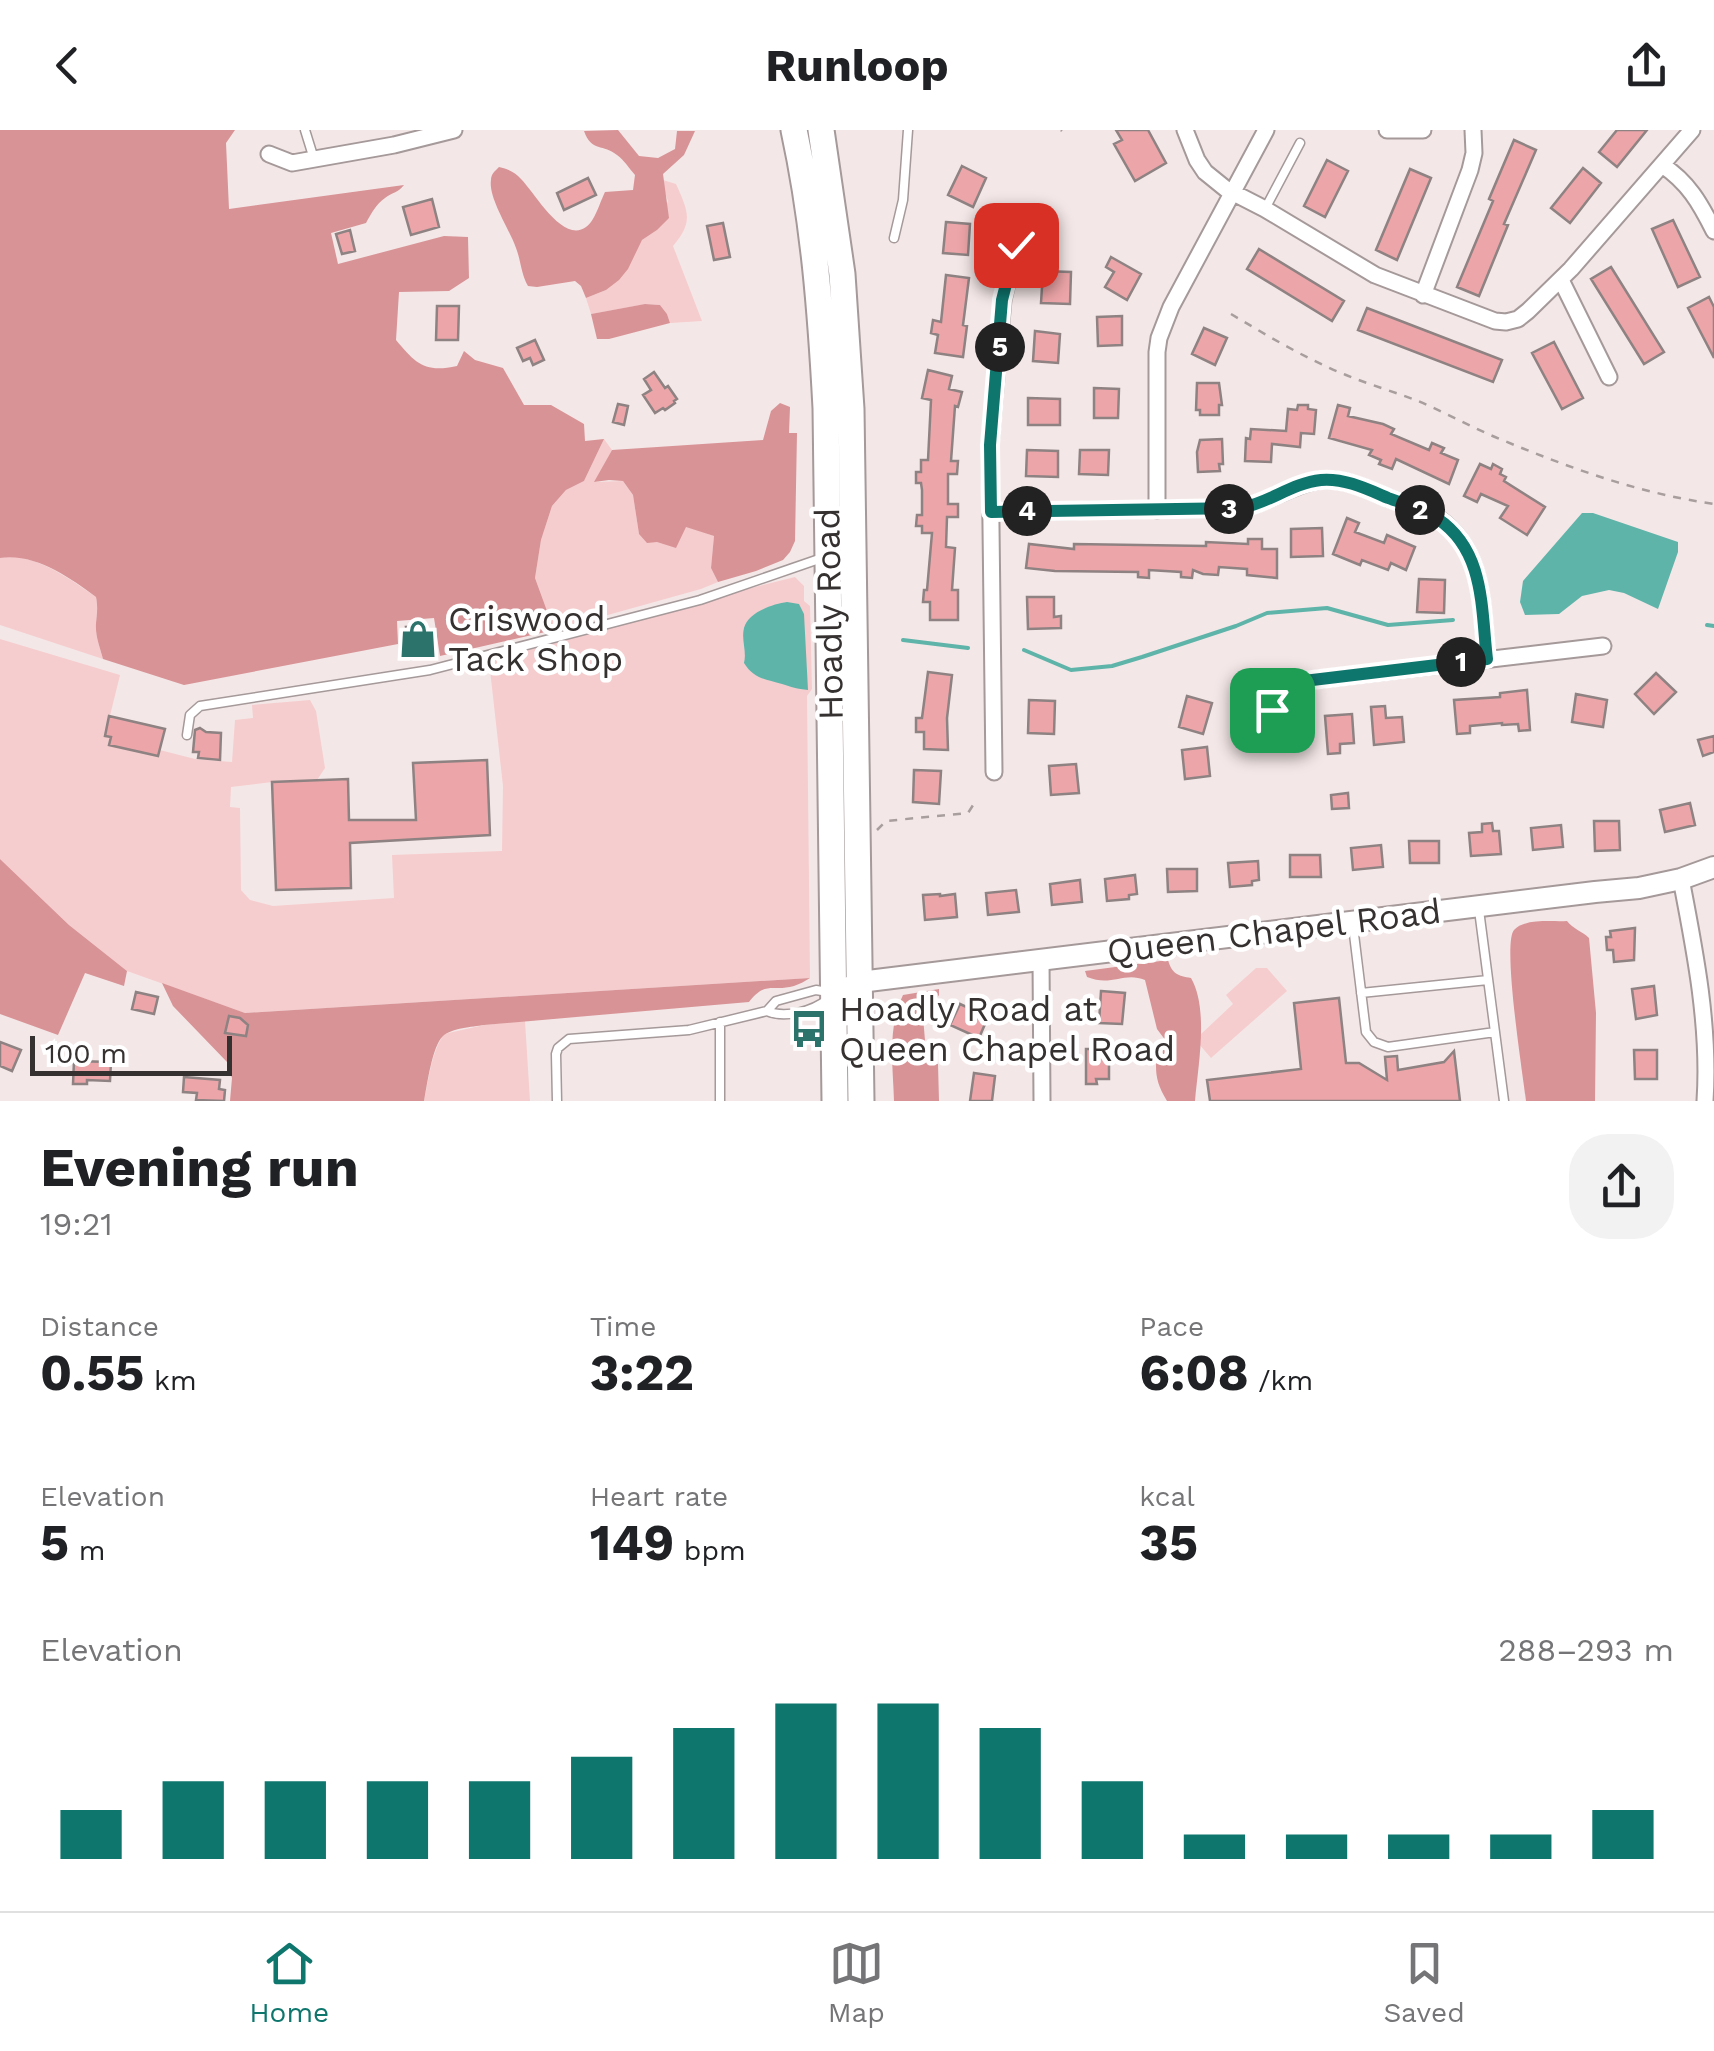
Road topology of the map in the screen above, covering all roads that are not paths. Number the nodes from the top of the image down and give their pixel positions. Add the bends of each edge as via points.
1 (305, 130) edge
2 (454, 130) edge
3 (794, 130) edge
4 (821, 130) edge
5 (908, 130) edge
6 (1185, 130) edge
7 (1266, 130) edge
8 (1388, 130) edge
9 (1422, 130) edge
10 (1473, 130) edge
11 (1692, 130) edge
12 (392, 138) edge
13 (1300, 143) dead end
14 (269, 154) dead end
15 (314, 159) junction
16 (1662, 165) junction
17 (1233, 192) junction
18 (1265, 209) junction
19 (1024, 224) dead end
20 (1714, 230) edge
21 (894, 238) dead end
22 (1561, 280) junction
23 (1424, 295) junction
24 (1610, 377) dead end
25 (1157, 510) junction
26 (991, 512) junction
27 (854, 546) junction
28 (828, 555) junction
29 (1603, 646) dead end
30 (1487, 659) junction
31 (1257, 732) dead end
32 (187, 736) dead end
33 (994, 772) dead end
34 (1714, 867) edge
35 (1681, 879) junction
36 (1479, 906) junction
37 (1353, 921) junction
38 (1041, 958) junction
39 (1488, 980) junction
40 (860, 982) junction
41 (1361, 993) junction
42 (834, 994) junction
43 (767, 1010) junction
44 (720, 1022) junction
45 (1495, 1032) junction
46 (557, 1101) edge
47 (720, 1101) edge
48 (835, 1101) edge
49 (862, 1101) edge
50 (1042, 1101) edge
51 (1504, 1101) edge
52 (1705, 1101) edge

1 - 15 lane
2 - 12 street
3 - 28 main road, Hoadly Road via 821,312
4 - 27 main road, Hoadly Road via 848,349
5 - 21 lane
6 - 17 street via 1205,172
7 - 17 street
8 - 9 street
10 - 23 street via 1470,170
11 - 16 street
12 - 15 street
13 - 18 lane
14 - 15 street via 292,162
16 - 20 street via 1689,187
16 - 22 street
17 - 18 street
17 - 25 street via 1158,338
18 - 23 street via 1374,275
19 - 26 street via 1002,300
22 - 23 street via 1506,322
22 - 24 street
25 - 26 street
25 - 30 street via 1250,507 1328,480 1436,516 1460,538 1474,564
26 - 33 street
27 - 28 lane
27 - 40 main road, Hoadly Road
28 - 32 lane via 700,600 430,670 200,706 190,715
28 - 42 main road, Hoadly Road
29 - 30 street
30 - 31 street via 1304,681 1282,696
34 - 35 street, Queen Chapel Road
35 - 36 street, Queen Chapel Road
35 - 52 street via 1699,987
36 - 37 street, Queen Chapel Road
36 - 39 lane
37 - 38 street, Queen Chapel Road
37 - 41 lane
38 - 40 street, Queen Chapel Road
38 - 50 street
39 - 41 lane
39 - 45 lane
40 - 42 street, Queen Chapel Road
40 - 49 main road, Hoadly Road
41 - 45 lane via 1366,1032 1374,1042 1388,1046
42 - 43 lane via 816,990 776,1000
42 - 43 lane via 818,1008 778,1015
42 - 48 main road, Hoadly Road
43 - 44 lane
44 - 46 lane via 570,1039 556,1054
44 - 47 lane
45 - 51 lane

